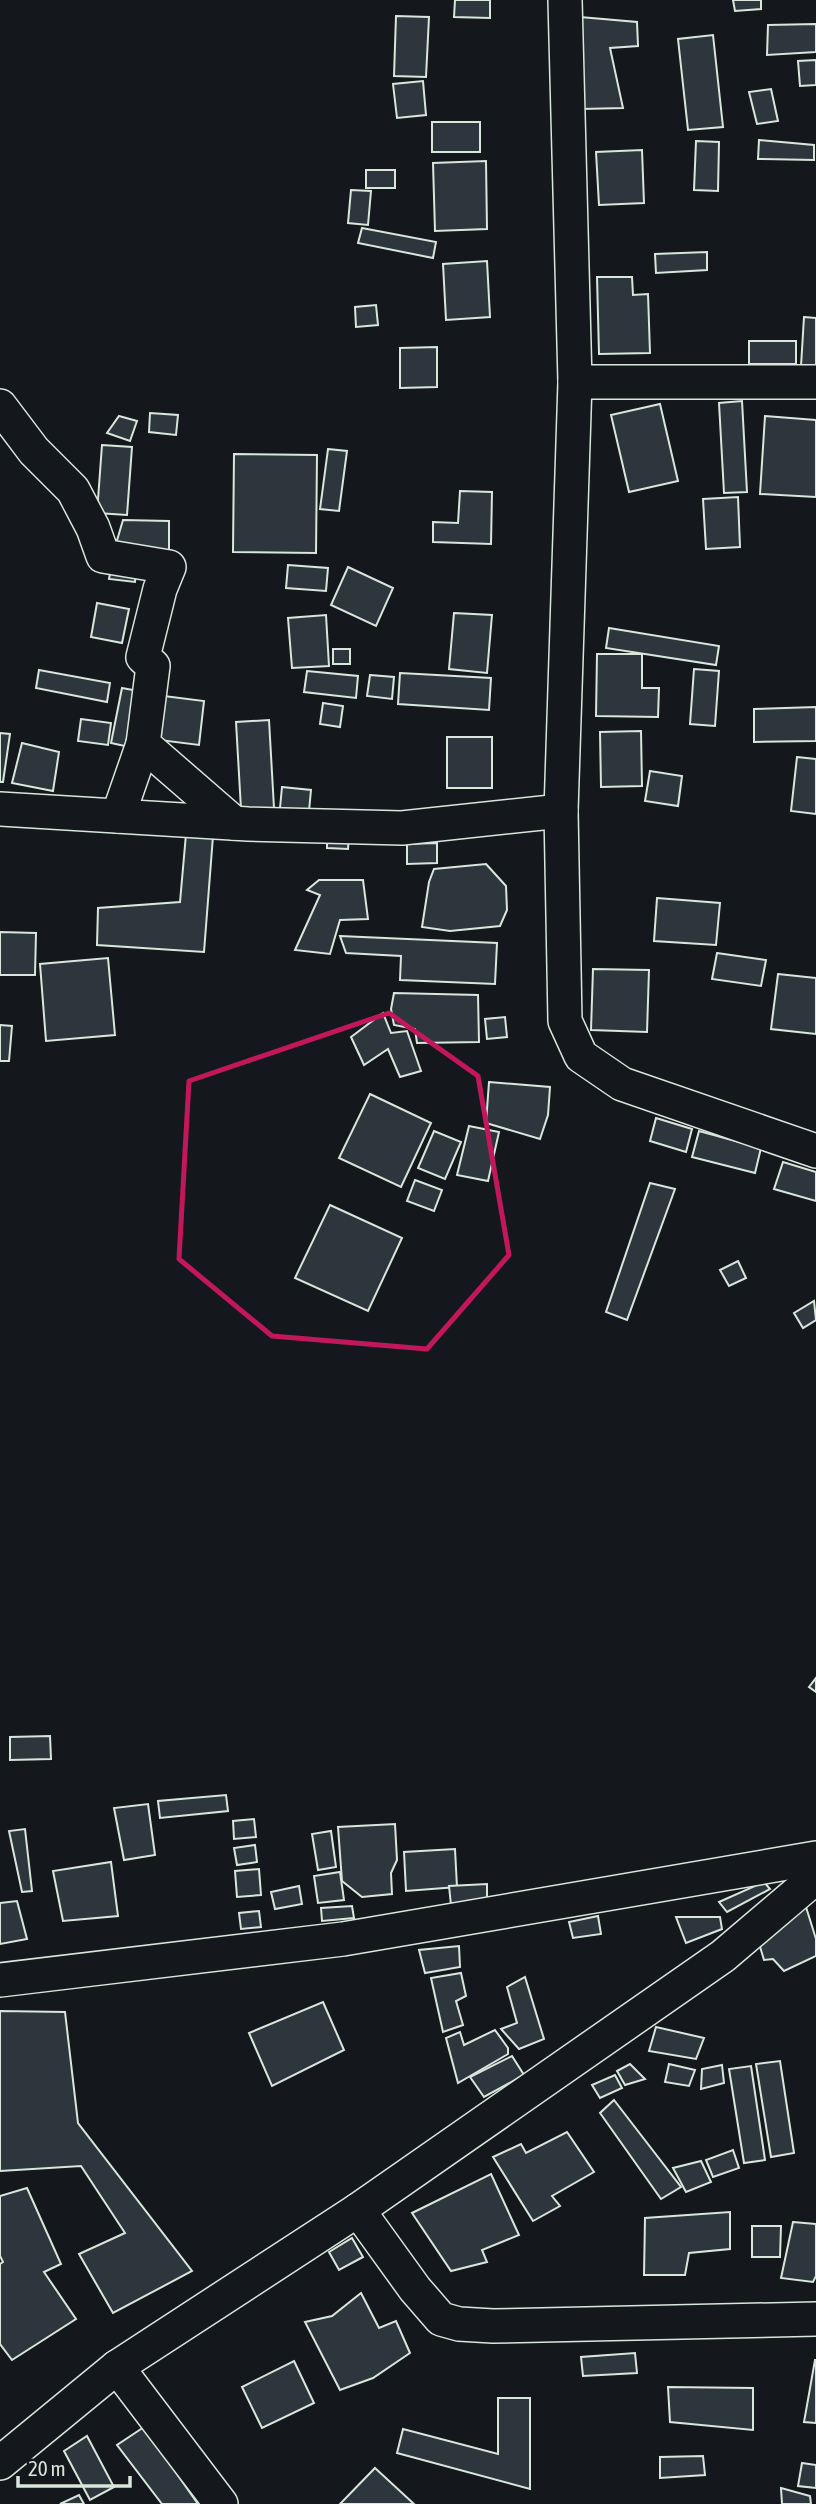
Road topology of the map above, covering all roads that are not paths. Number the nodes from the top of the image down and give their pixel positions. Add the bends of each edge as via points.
1 (565, 0) edge
2 (575, 382) junction
3 (816, 382) edge
4 (0, 406) edge
5 (143, 744) junction
6 (0, 808) edge
7 (561, 811) junction
8 (118, 816) junction
9 (234, 823) junction
10 (816, 1150) edge
11 (816, 1858) edge
12 (816, 1877) edge
13 (0, 1980) edge
14 (358, 2210) junction
15 (816, 2319) edge
16 (117, 2367) junction
17 (0, 2463) edge
18 (221, 2504) edge

1 - 2 street
2 - 3 street
2 - 7 street
4 - 5 street via 73,490 103,556 169,568 143,657 153,666
5 - 8 street
5 - 9 street
6 - 8 street
7 - 9 street via 402,828
7 - 10 street via 565,1021 581,1056 622,1084
8 - 9 street
11 - 13 street via 343,1939
12 - 14 street via 723,1956
14 - 15 street via 441,2319 459,2324
14 - 16 street
16 - 17 street
16 - 18 street

